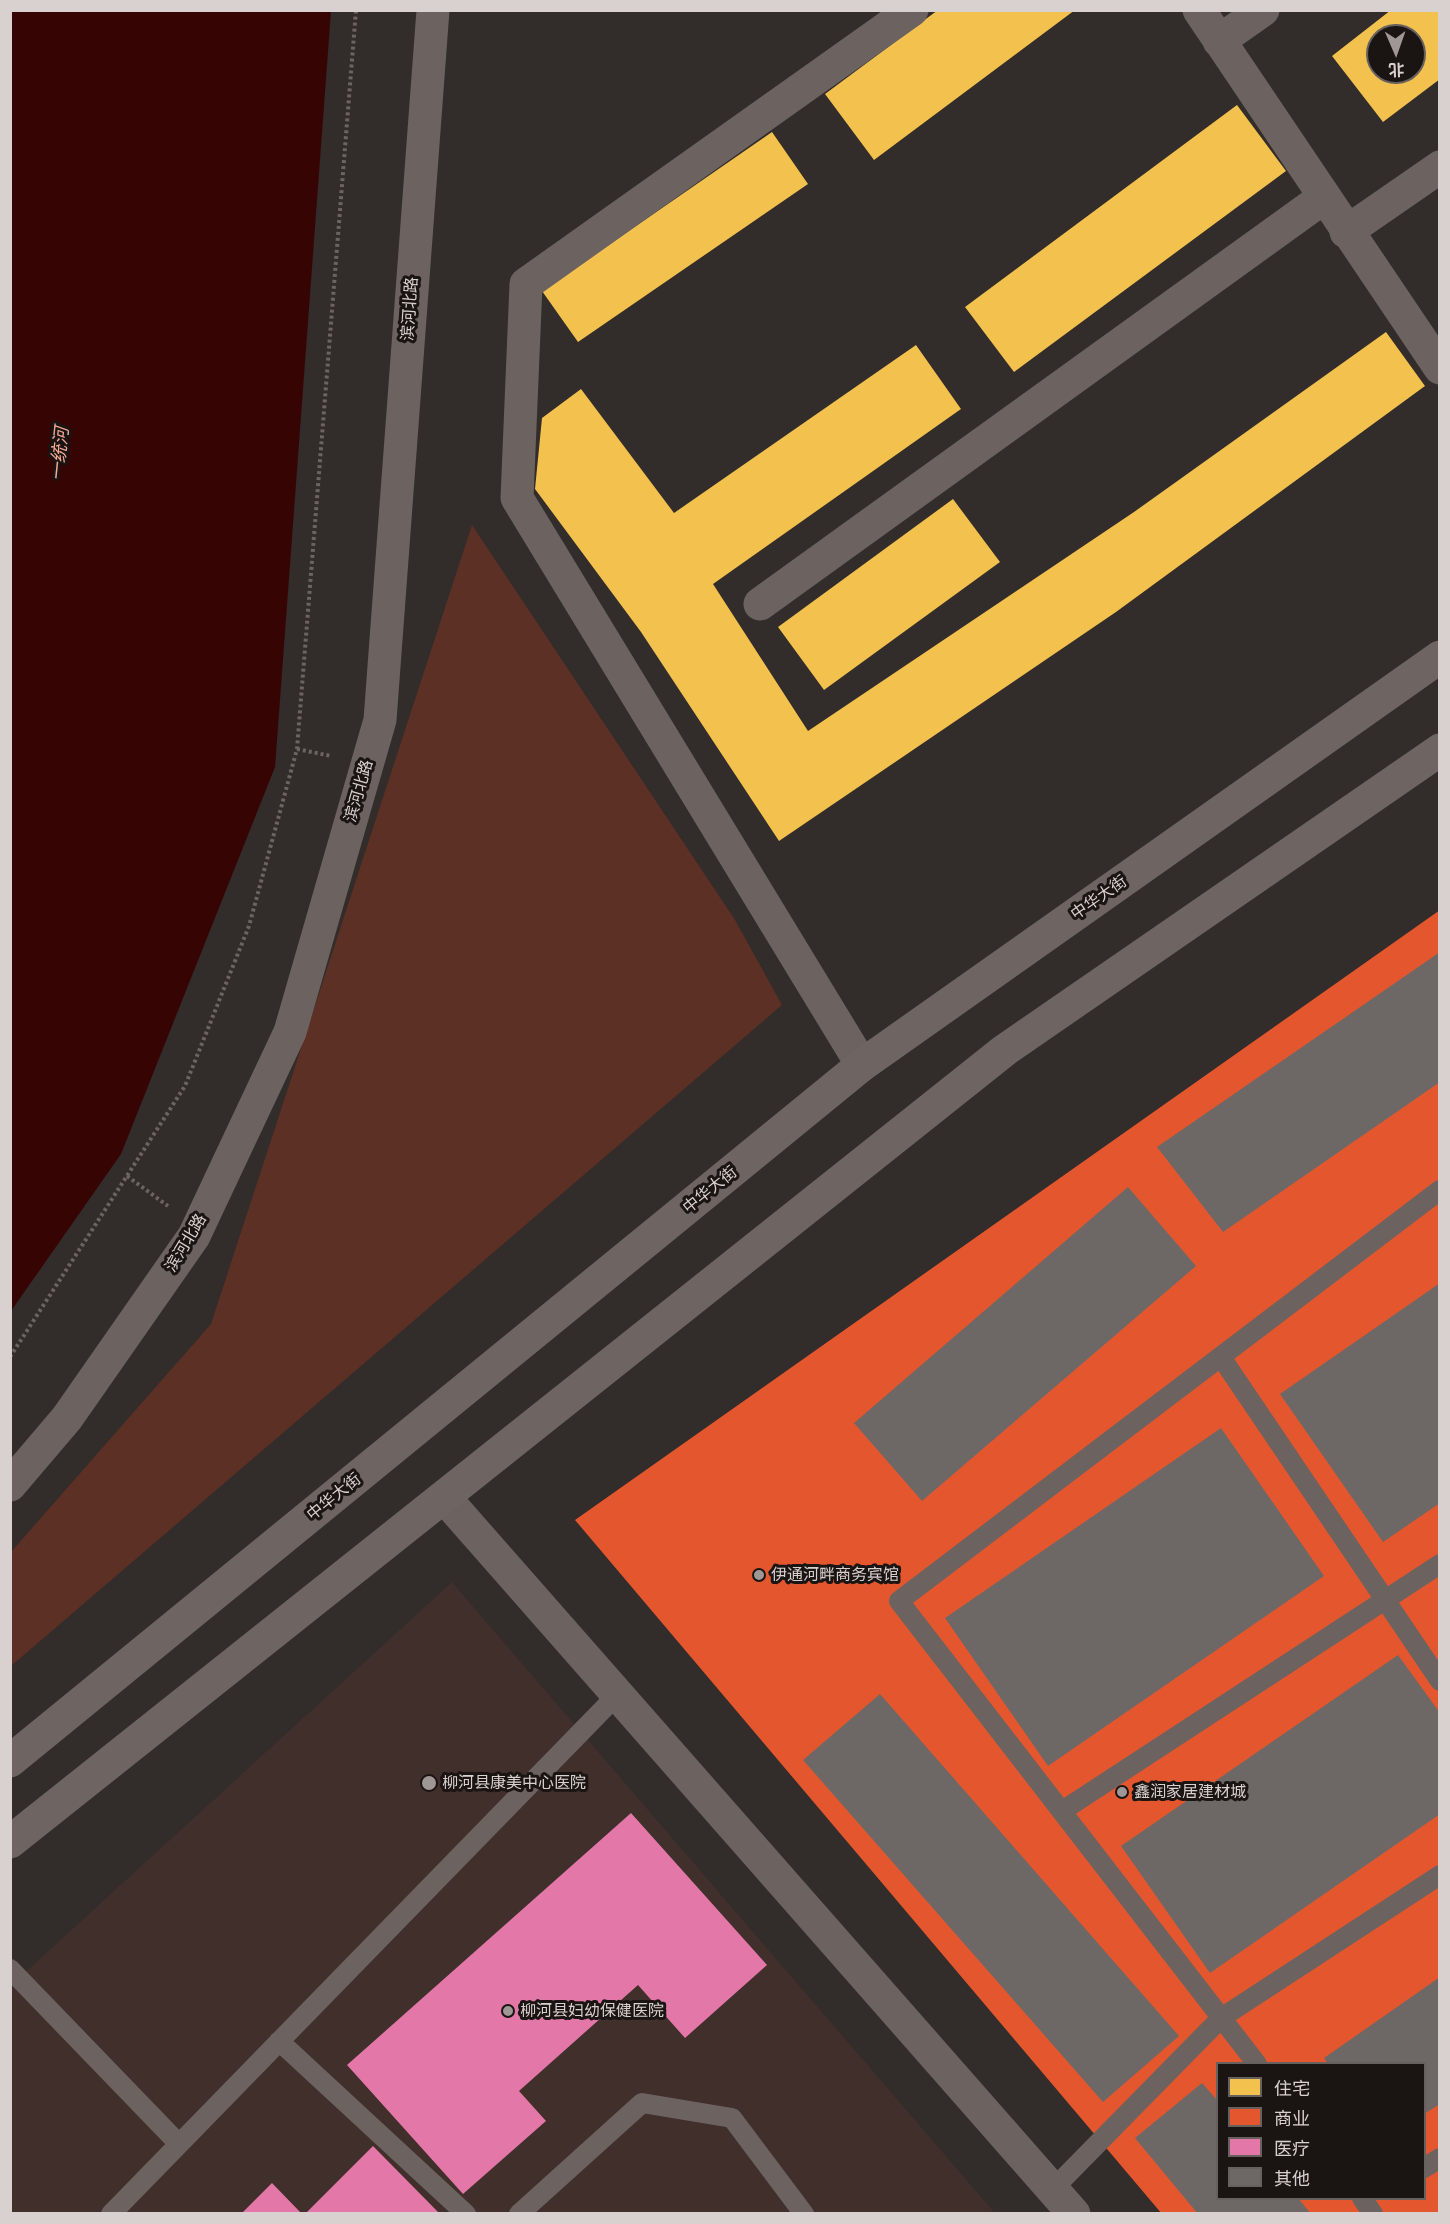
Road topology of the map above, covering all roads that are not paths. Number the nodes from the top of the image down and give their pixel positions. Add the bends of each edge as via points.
1 (433, 10) edge
2 (912, 10) edge
3 (1198, 10) edge
4 (1263, 10) edge
5 (1219, 41) junction
6 (1440, 167) edge
7 (1323, 198) junction
8 (1346, 232) junction
9 (1440, 368) edge
10 (760, 604) dead end
11 (1440, 657) edge
12 (1440, 750) edge
13 (862, 1065) junction
14 (1440, 1190) edge
15 (1221, 1357) junction
16 (10, 1485) edge
17 (444, 1497) junction
18 (1440, 1564) edge
19 (1384, 1600) junction
20 (1440, 1681) edge
21 (618, 1694) junction
22 (10, 1761) edge
23 (1062, 1811) junction
24 (10, 1842) edge
25 (1440, 1875) edge
26 (10, 1969) edge
27 (1221, 2018) junction
28 (279, 2041) junction
29 (1255, 2062) edge
30 (179, 2144) junction
31 (1440, 2158) edge
32 (1426, 2167) edge
33 (1053, 2189) junction
34 (111, 2214) edge
35 (466, 2214) edge
36 (519, 2214) edge
37 (804, 2214) edge
38 (1074, 2214) edge

1 - 16 street, 滨河北路 via 380,720 290,1032 194,1236 67,1418
2 - 13 street via 526,284 518,498
3 - 5 street
4 - 5 street
5 - 7 street
6 - 8 street
7 - 8 street
7 - 10 street
8 - 9 street
11 - 13 main road, 中华大街
12 - 17 main road via 1005,1050
13 - 22 main road, 中华大街
14 - 15 lane
15 - 19 lane
15 - 23 lane via 899,1601
17 - 21 street
17 - 24 main road
18 - 19 lane
19 - 20 lane
19 - 23 lane
21 - 28 lane
21 - 33 street
23 - 27 lane
25 - 27 lane
26 - 30 lane
27 - 29 lane
27 - 33 lane
28 - 30 lane
28 - 35 lane
30 - 34 lane
31 - 32 lane
33 - 38 street
36 - 37 lane via 642,2103 732,2118

